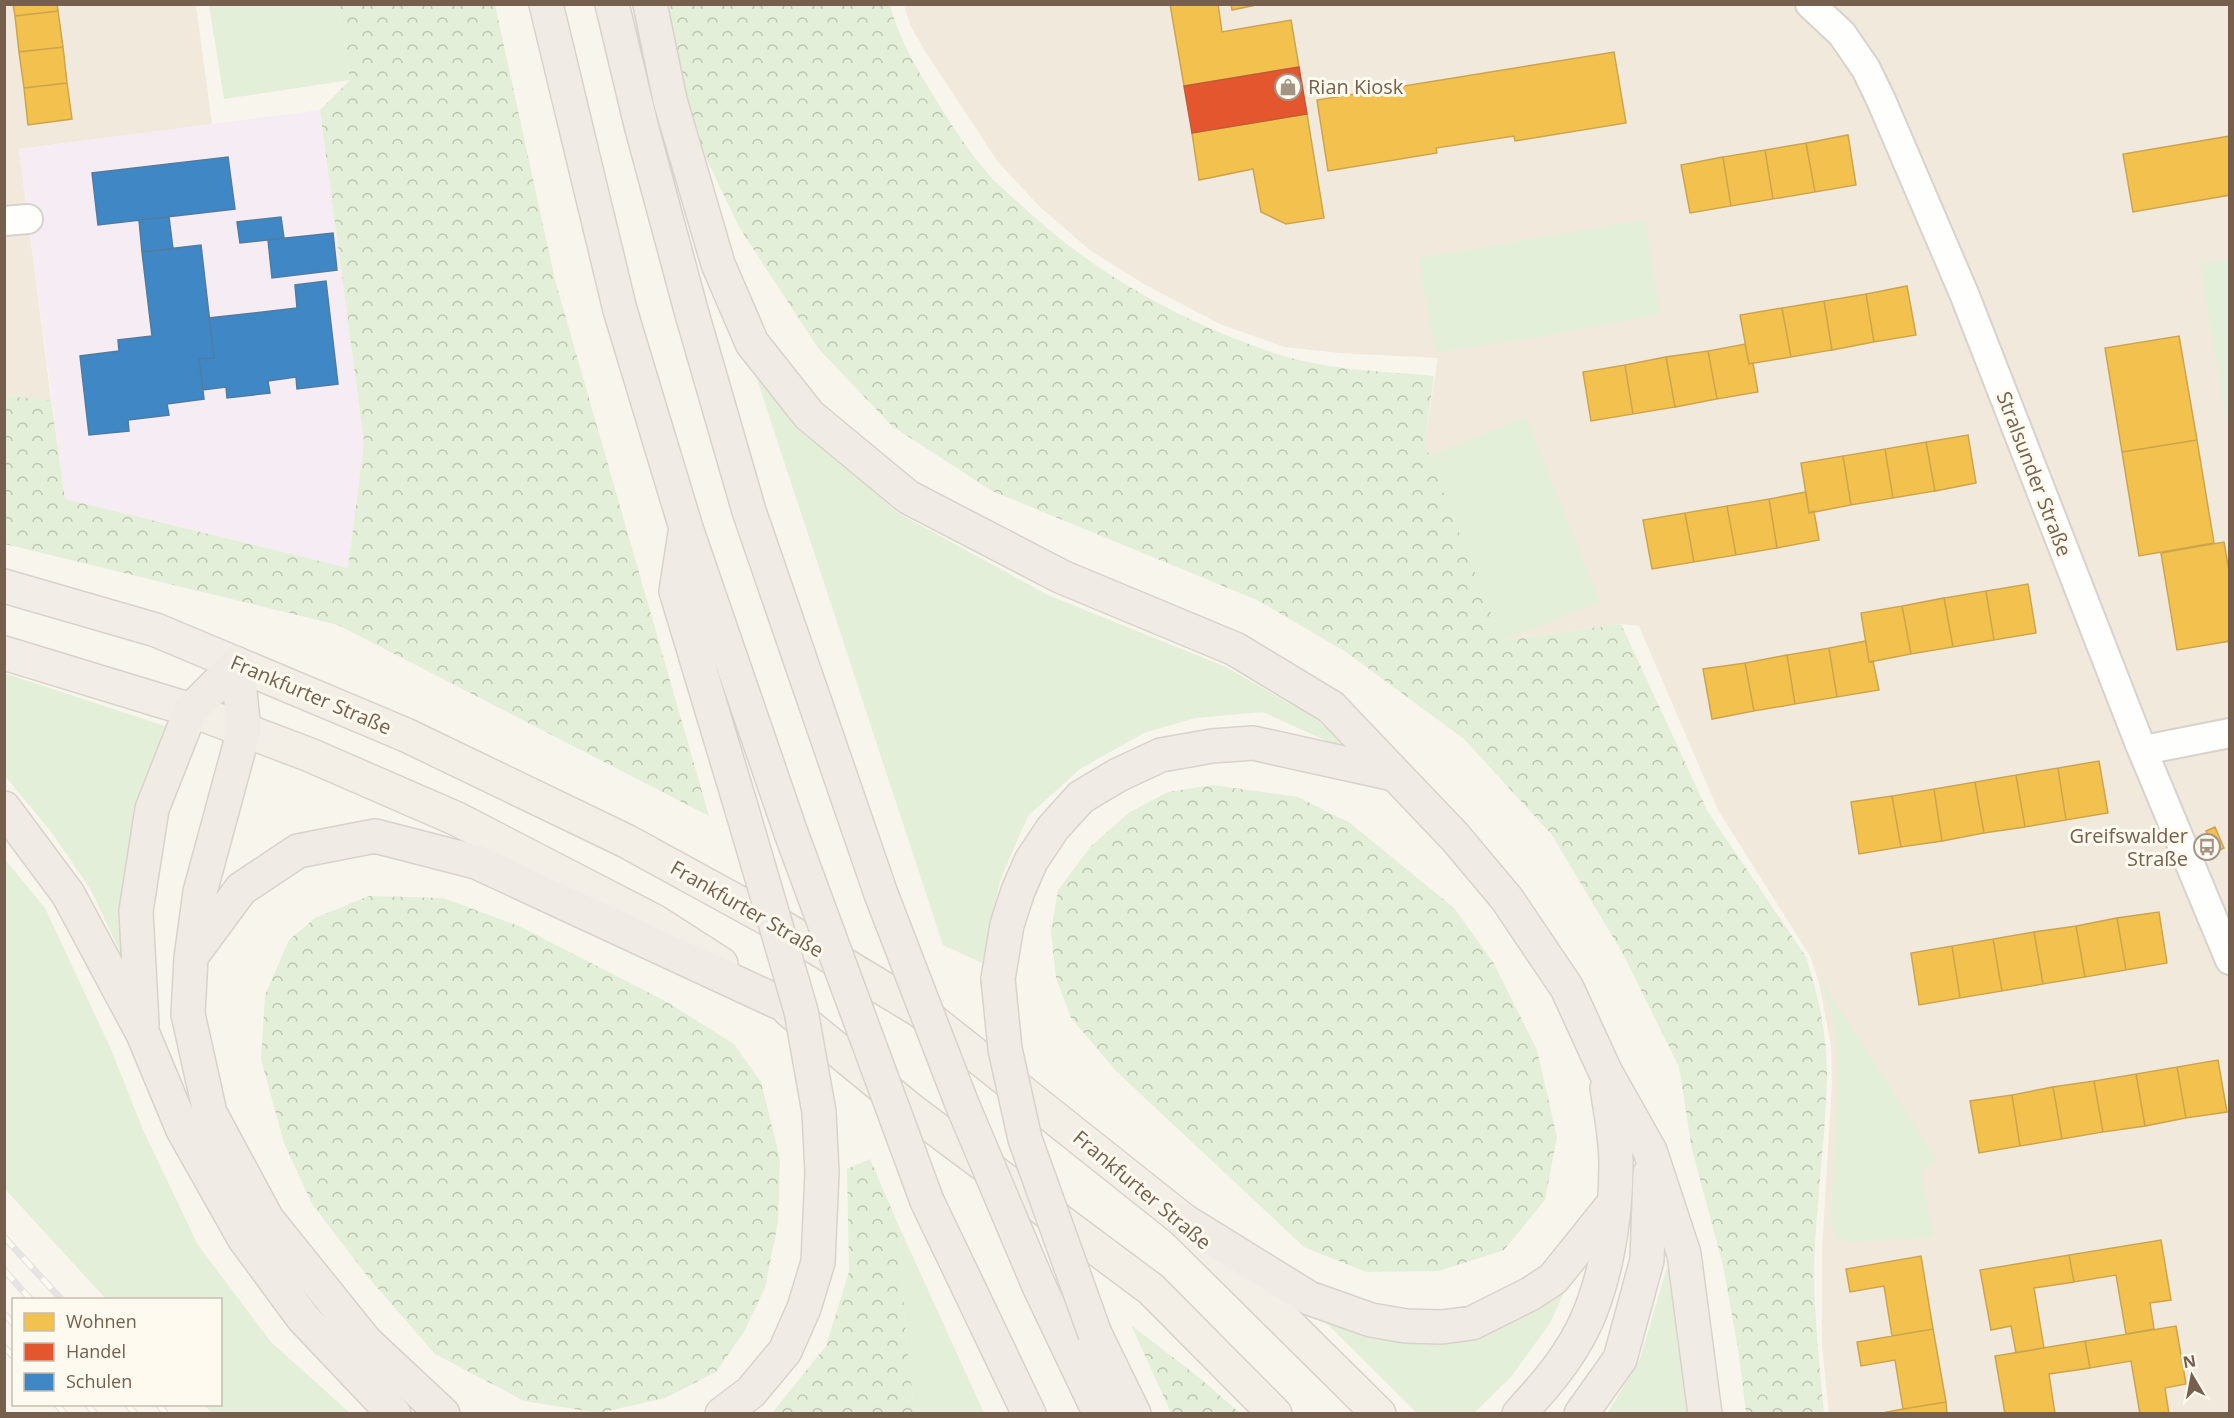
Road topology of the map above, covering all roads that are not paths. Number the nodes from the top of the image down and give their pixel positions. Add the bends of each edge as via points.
1 (546, 4) edge
2 (612, 4) edge
3 (650, 4) edge
4 (1810, 4) edge
5 (686, 528) junction
6 (4, 586) edge
7 (4, 653) edge
8 (237, 664) junction
9 (191, 710) junction
10 (244, 730) junction
11 (2229, 733) edge
12 (2144, 750) junction
13 (1393, 774) junction
14 (4, 808) edge
15 (190, 958) junction
16 (2229, 960) edge
17 (780, 1003) junction
18 (143, 1034) junction
19 (1605, 1071) junction
20 (1650, 1151) junction
21 (1614, 1203) junction
22 (1183, 1220) junction
23 (394, 1413) edge
24 (443, 1413) edge
25 (722, 1413) edge
26 (1029, 1413) edge
27 (1100, 1413) edge
28 (1134, 1413) edge
29 (1275, 1413) edge
30 (1379, 1413) edge
31 (1519, 1413) edge
32 (1581, 1413) edge
33 (1705, 1413) edge

1 - 5 highway via 620,310
2 - 27 highway, bridge via 692,314 749,511 881,894 962,1104 1039,1286
3 - 13 highway via 670,100 718,264 752,343 809,415 908,497 1062,577 1236,649 1331,707
4 - 12 street, Stralsunder Straße via 1842,34 1881,100 1965,296
5 - 25 highway, bridge via 676,591 801,1011 819,1112 822,1173 818,1262 804,1308 785,1352 751,1392
5 - 26 highway, bridge via 791,833 927,1201
6 - 8 highway, Frankfurter Straße via 156,630
7 - 9 highway
8 - 9 highway
8 - 10 highway
8 - 22 main road, Frankfurter Straße via 406,735 626,841 772,921 919,1010
9 - 10 main road
9 - 18 highway via 152,809 136,911
10 - 15 highway via 200,892
10 - 17 main road via 457,819 654,921
11 - 12 street
12 - 16 street, Stralsunder Straße
13 - 19 highway via 1508,899 1567,988
13 - 28 highway, bridge via 1253,743 1161,756 1081,797 1053,828 1031,861 1018,891 1007,925 998,979 1005,1049 1025,1139 1095,1334
14 - 18 highway via 68,894
15 - 17 highway via 241,889 298,851 375,836 476,862
15 - 24 highway via 188,1014 210,1113 267,1219 366,1342
17 - 29 main road via 912,1111 1151,1289
18 - 23 highway via 183,1130 244,1238 303,1318
19 - 20 highway
19 - 21 highway via 1616,1164
20 - 32 highway via 1647,1260 1620,1359
20 - 33 highway via 1684,1254
21 - 22 highway via 1553,1279 1472,1323 1442,1327 1371,1320 1309,1298
21 - 31 highway via 1595,1299 1574,1344 1546,1385
22 - 30 main road, Frankfurter Straße

